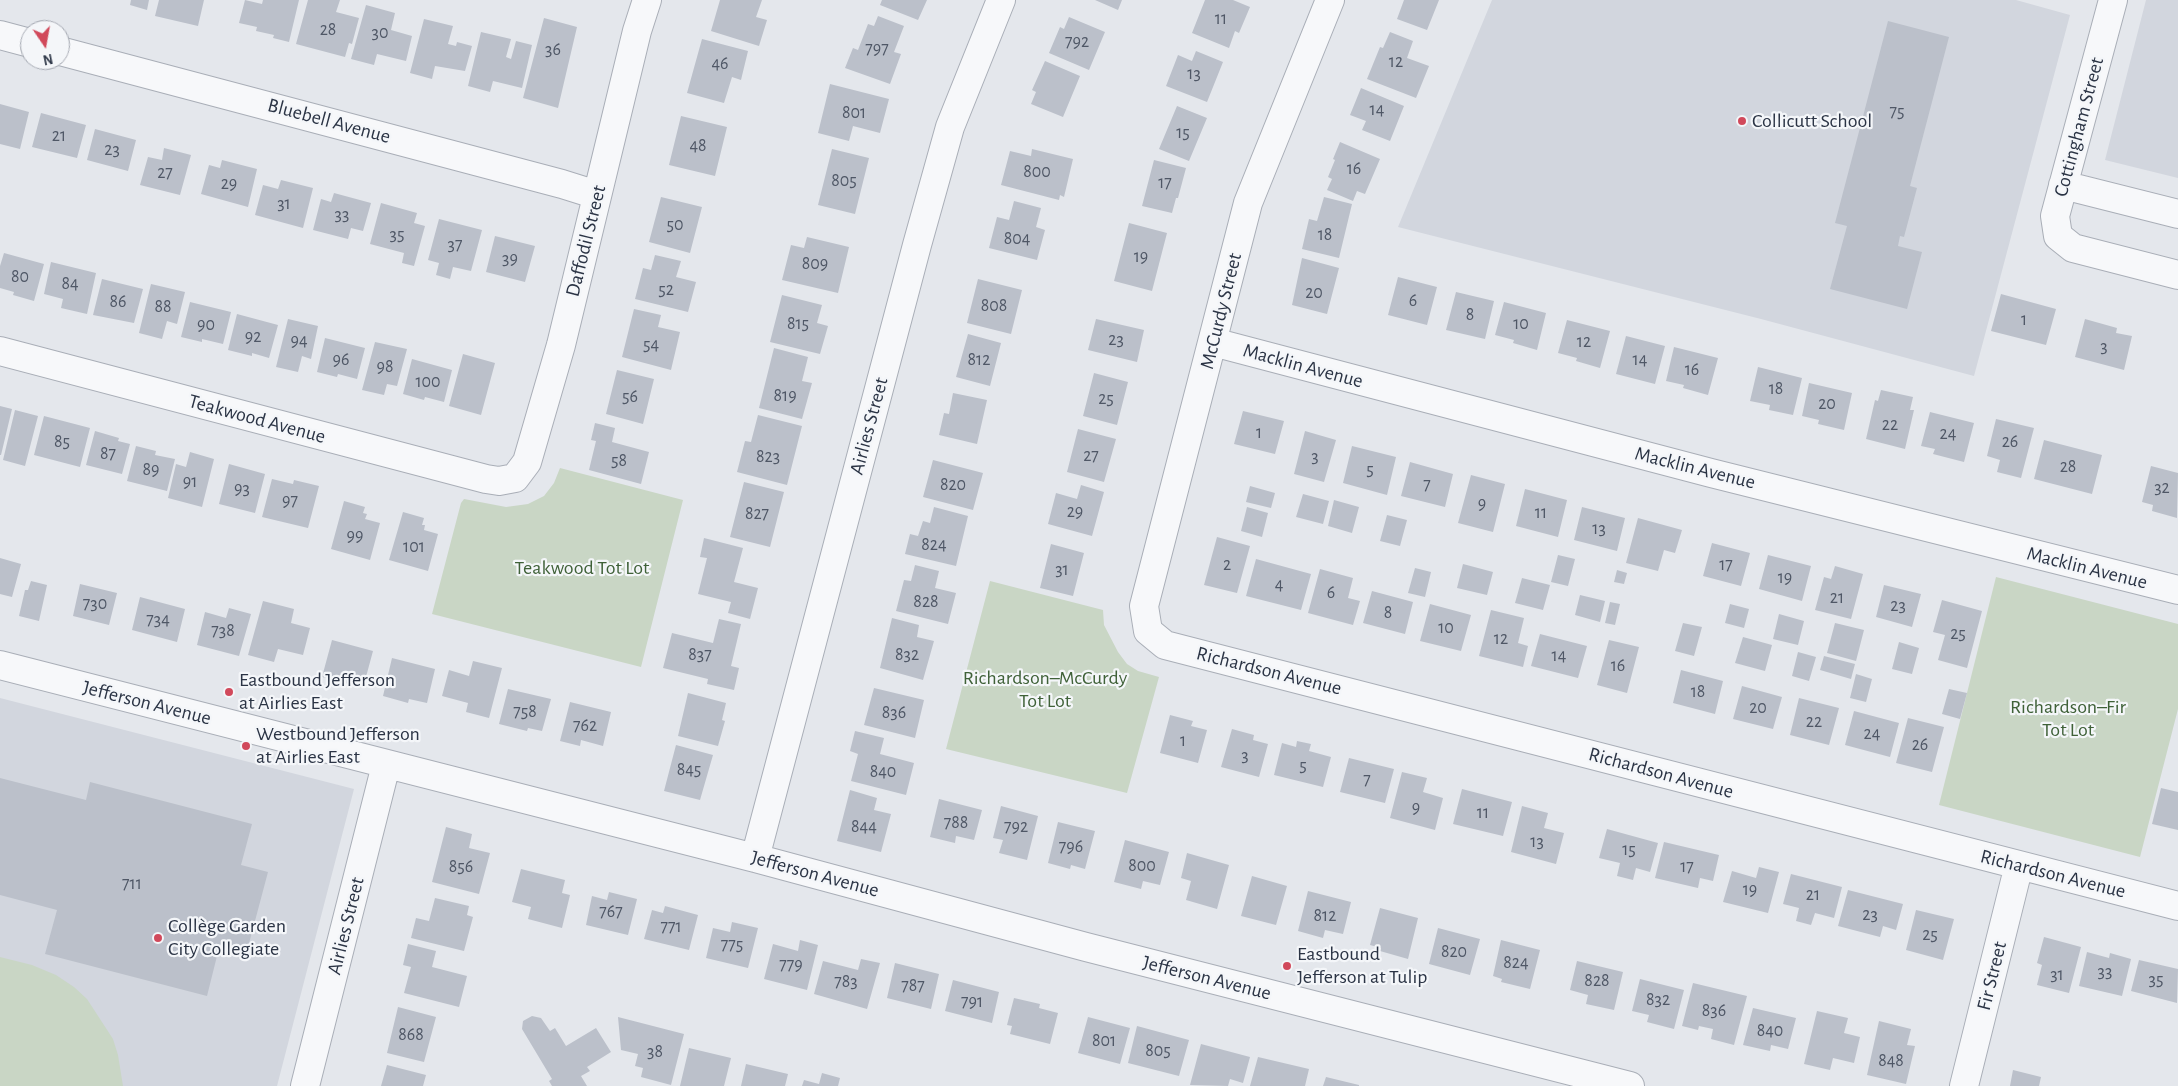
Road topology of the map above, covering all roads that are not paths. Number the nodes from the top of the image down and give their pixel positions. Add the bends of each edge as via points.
1 (647, 0) edge
2 (1001, 0) edge
3 (1330, 0) edge
4 (2113, 0) edge
5 (0, 35) edge
6 (20, 40) edge
7 (70, 54) edge
8 (2062, 185) junction
9 (597, 195) junction
10 (2178, 214) edge
11 (2178, 275) edge
12 (1213, 342) junction
13 (0, 351) edge
14 (515, 478) joint
15 (2178, 590) edge
16 (1148, 631) joint
17 (0, 665) edge
18 (386, 765) junction
19 (755, 858) junction
20 (2019, 866) junction
21 (2178, 906) edge
22 (1545, 1075) edge
23 (305, 1086) edge
24 (1630, 1086) edge
25 (1964, 1086) edge

1 - 9 street, Daffodil Street
2 - 19 street, Airlies Street via 945,145
3 - 12 street, McCurdy Street via 1248,203
4 - 8 street, Cottingham Street
5 - 6 street
7 - 9 street, Bluebell Avenue
8 - 10 street
8 - 11 street, Cottingham Street via 2054,216 2058,236 2073,248
9 - 14 street, Daffodil Street via 558,354 527,462
12 - 15 street, Macklin Avenue via 1711,473
12 - 16 street, McCurdy Street via 1144,606
13 - 14 street, Teakwood Avenue via 486,479
16 - 20 street, Richardson Avenue via 1165,645
17 - 18 street, Jefferson Avenue
18 - 19 street, Jefferson Avenue
18 - 23 street, Airlies Street
19 - 22 street, Jefferson Avenue via 1096,949
20 - 21 street, Richardson Avenue
20 - 25 street, Fir Street
22 - 24 street, Jefferson Avenue

